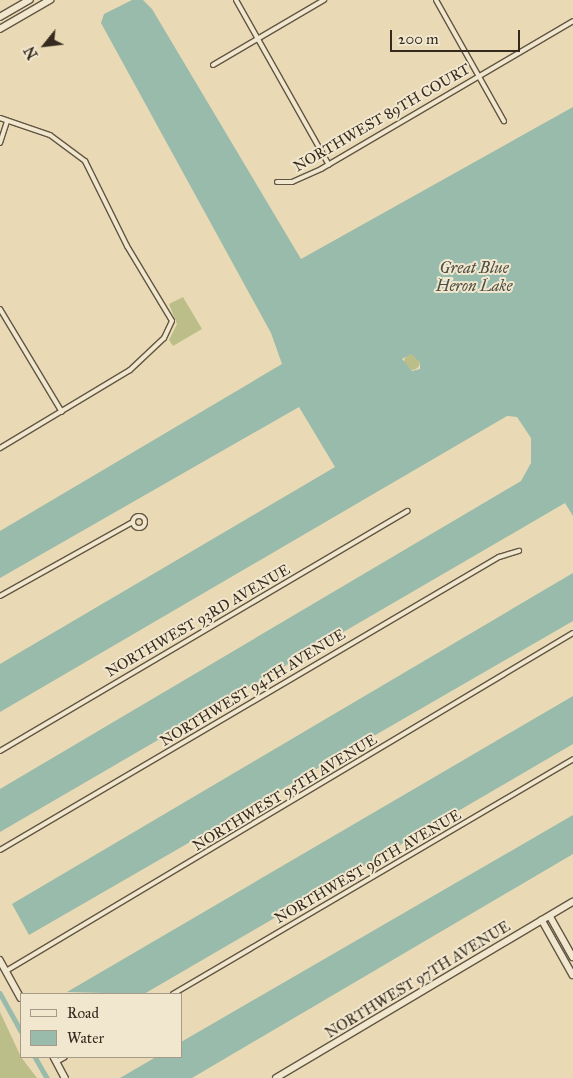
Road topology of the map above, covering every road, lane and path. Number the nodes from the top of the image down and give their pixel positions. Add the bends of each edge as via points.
1 (29, 0) edge
2 (236, 0) edge
3 (324, 0) edge
4 (436, 0) edge
5 (44, 1) edge
6 (0, 17) edge
7 (573, 21) edge
8 (0, 29) edge
9 (258, 38) junction
10 (212, 65) dead end
11 (479, 77) junction
12 (0, 118) edge
13 (7, 121) junction
14 (504, 121) dead end
15 (0, 143) edge
16 (329, 165) junction
17 (277, 182) dead end
18 (0, 309) edge
19 (62, 412) junction
20 (0, 448) edge
21 (408, 511) dead end
22 (133, 522) dead end
23 (520, 551) dead end
24 (0, 596) edge
25 (573, 633) edge
26 (0, 751) edge
27 (573, 759) edge
28 (0, 850) edge
29 (573, 902) edge
30 (550, 916) junction
31 (542, 920) junction
32 (573, 957) edge
33 (0, 960) edge
34 (6, 971) junction
35 (573, 975) edge
36 (175, 993) edge
37 (20, 996) edge
38 (55, 1059) edge
39 (66, 1078) edge
40 (276, 1078) edge

1 - 6 street
2 - 9 street
3 - 9 street
4 - 11 street
5 - 8 street
7 - 11 street, NORTHWEST 89TH COURT
9 - 10 street
9 - 16 street
11 - 14 street
11 - 16 street, NORTHWEST 89TH COURT
12 - 13 street
13 - 15 street
13 - 19 street via 50,135 85,161 130,251 172,321 164,338 139,364
16 - 17 street, NORTHWEST 89TH COURT via 292,182
18 - 19 street
19 - 20 street
21 - 26 street, NORTHWEST 93RD AVENUE
22 - 24 street
23 - 28 street, NORTHWEST 94TH AVENUE via 499,556
25 - 34 street, NORTHWEST 95TH AVENUE
27 - 36 street, NORTHWEST 96TH AVENUE
29 - 30 street, NORTHWEST 97TH AVENUE
30 - 31 street, NORTHWEST 97TH AVENUE
30 - 32 street
31 - 35 street
31 - 40 street, NORTHWEST 97TH AVENUE
33 - 34 street
34 - 37 street
38 - 39 street

